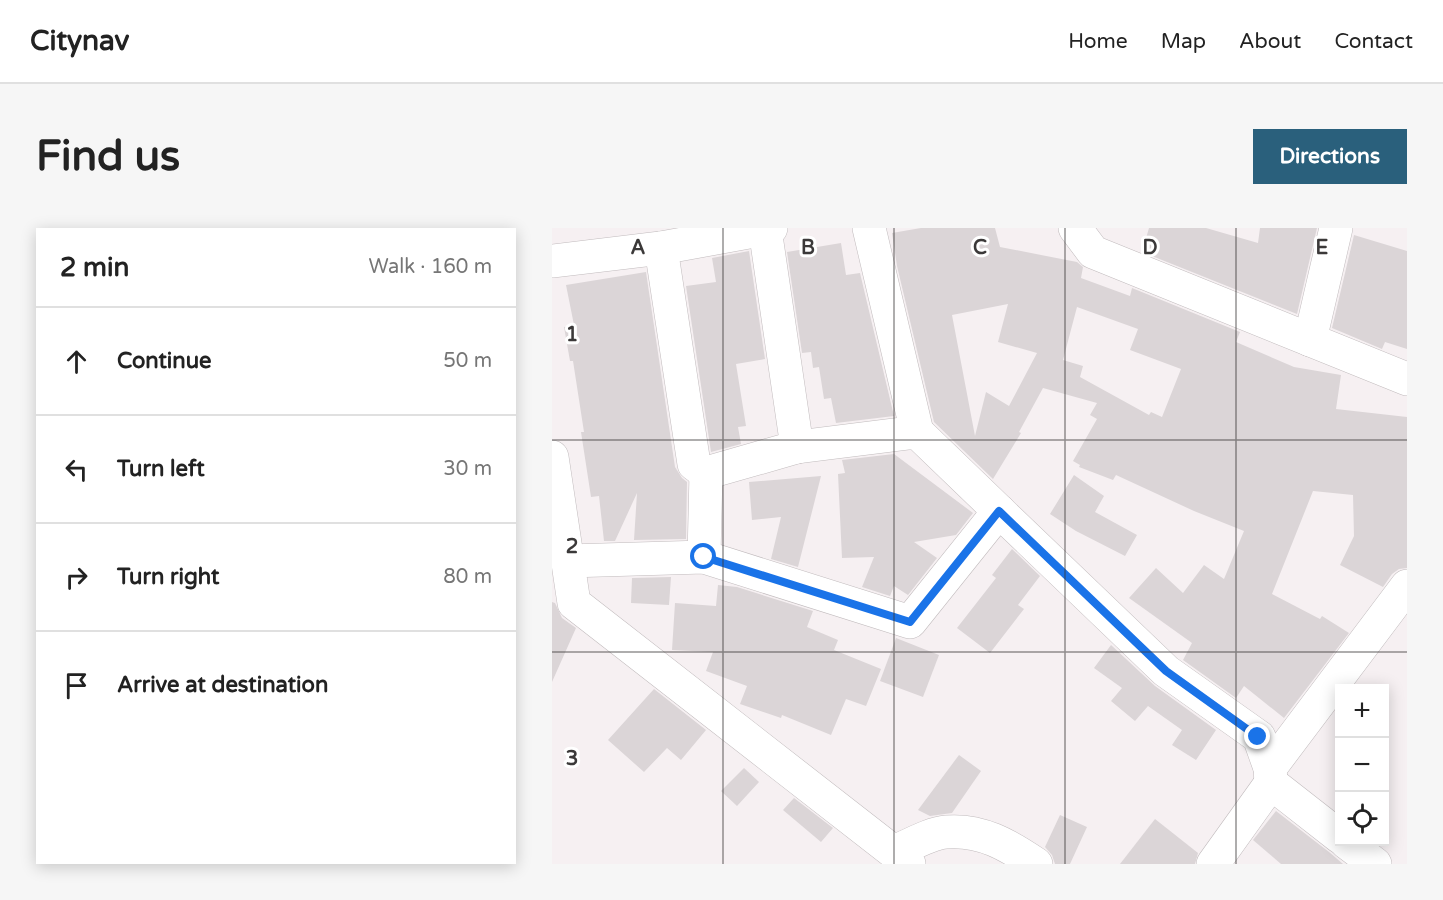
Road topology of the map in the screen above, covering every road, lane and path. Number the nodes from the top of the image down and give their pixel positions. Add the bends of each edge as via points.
1 (869, 228) edge
2 (1075, 228) edge
3 (1336, 228) edge
4 (768, 229) edge
5 (661, 248) junction
6 (552, 261) edge
7 (1310, 340) junction
8 (1407, 379) edge
9 (917, 432) junction
10 (797, 447) junction
11 (552, 457) edge
12 (706, 473) junction
13 (999, 511) junction
14 (704, 557) junction
15 (568, 561) junction
16 (1407, 586) edge
17 (1271, 775) junction
18 (1335, 833) edge
19 (1351, 846) edge
20 (902, 858) edge
21 (1036, 864) edge
22 (1213, 864) edge
23 (1375, 864) edge

1 - 9 street
2 - 7 street via 1093,252
3 - 7 street
4 - 5 street
4 - 10 street
5 - 6 street
5 - 12 street via 694,464
7 - 8 street
9 - 10 street
9 - 13 street
10 - 12 street
11 - 15 street
12 - 14 street
13 - 14 street via 910,622
13 - 17 street via 1166,671 1258,737
14 - 15 street
15 - 20 street via 574,603
16 - 17 street
17 - 18 street
17 - 22 street
19 - 23 street
20 - 21 street via 944,832 980,833

